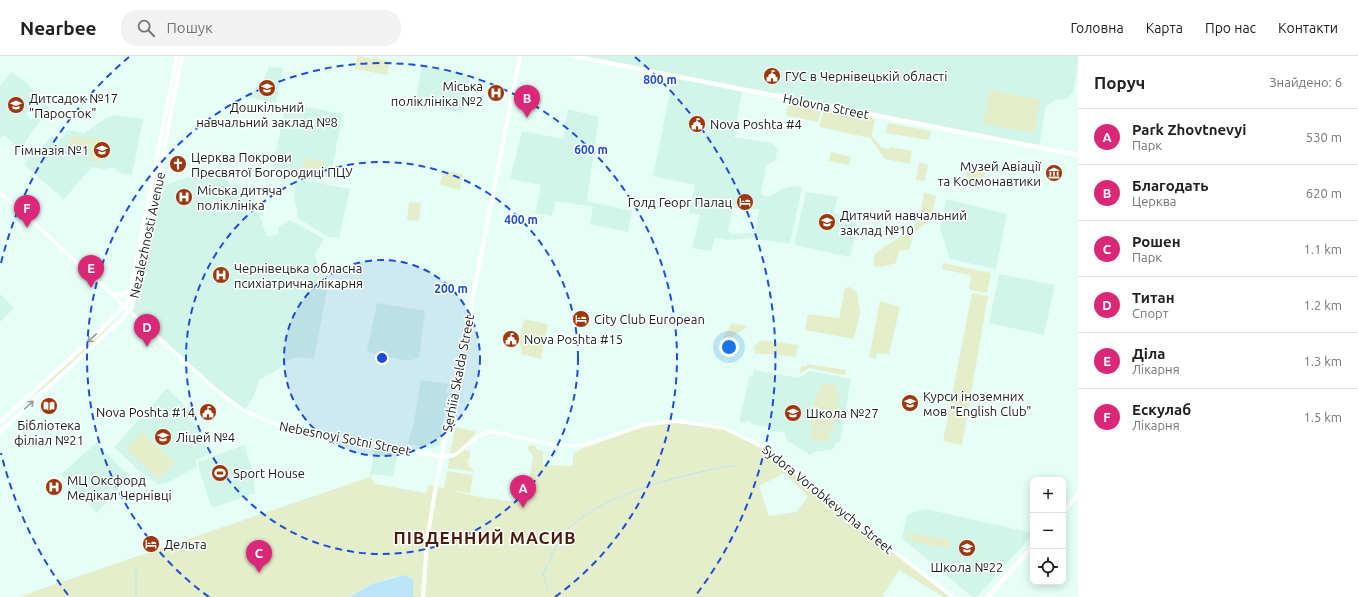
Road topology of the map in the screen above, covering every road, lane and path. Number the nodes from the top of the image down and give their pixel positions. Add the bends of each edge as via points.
1 (177, 56) edge
2 (182, 56) edge
3 (520, 56) edge
4 (573, 56) edge
5 (1078, 155) edge
6 (0, 192) edge
7 (133, 285) junction
8 (112, 294) junction
9 (125, 306) junction
10 (130, 311) junction
11 (0, 422) edge
12 (0, 432) edge
13 (441, 457) junction
14 (1078, 495) edge
15 (1066, 509) edge
16 (1030, 549) edge
17 (424, 597) edge
18 (953, 597) edge
19 (988, 597) edge

1 - 7 main road, Nezalezhnosti Avenue
2 - 10 main road, Nezalezhnosti Avenue via 136,293
3 - 13 main road, Serhiia Skalda Street
4 - 5 main road, Holovna Street
6 - 8 street, Nebesnoyi Sotni Street
7 - 8 main road via 125,294
7 - 9 main road, Nezalezhnosti Avenue
8 - 9 street, Nebesnoyi Sotni Street
9 - 10 street, Nebesnoyi Sotni Street
9 -> 11 main road, Nezalezhnosti Avenue
12 -> 10 main road, Nezalezhnosti Avenue
10 - 13 street, Nebesnoyi Sotni Street via 214,389 258,418 293,430
13 - 17 main road, Serhiia Skalda Street via 427,540
13 - 18 street, Sydora Vorobkevycha Street via 455,455 490,431 572,446 588,444 643,425 676,422 724,428 767,449
14 - 15 main road
16 - 19 main road

